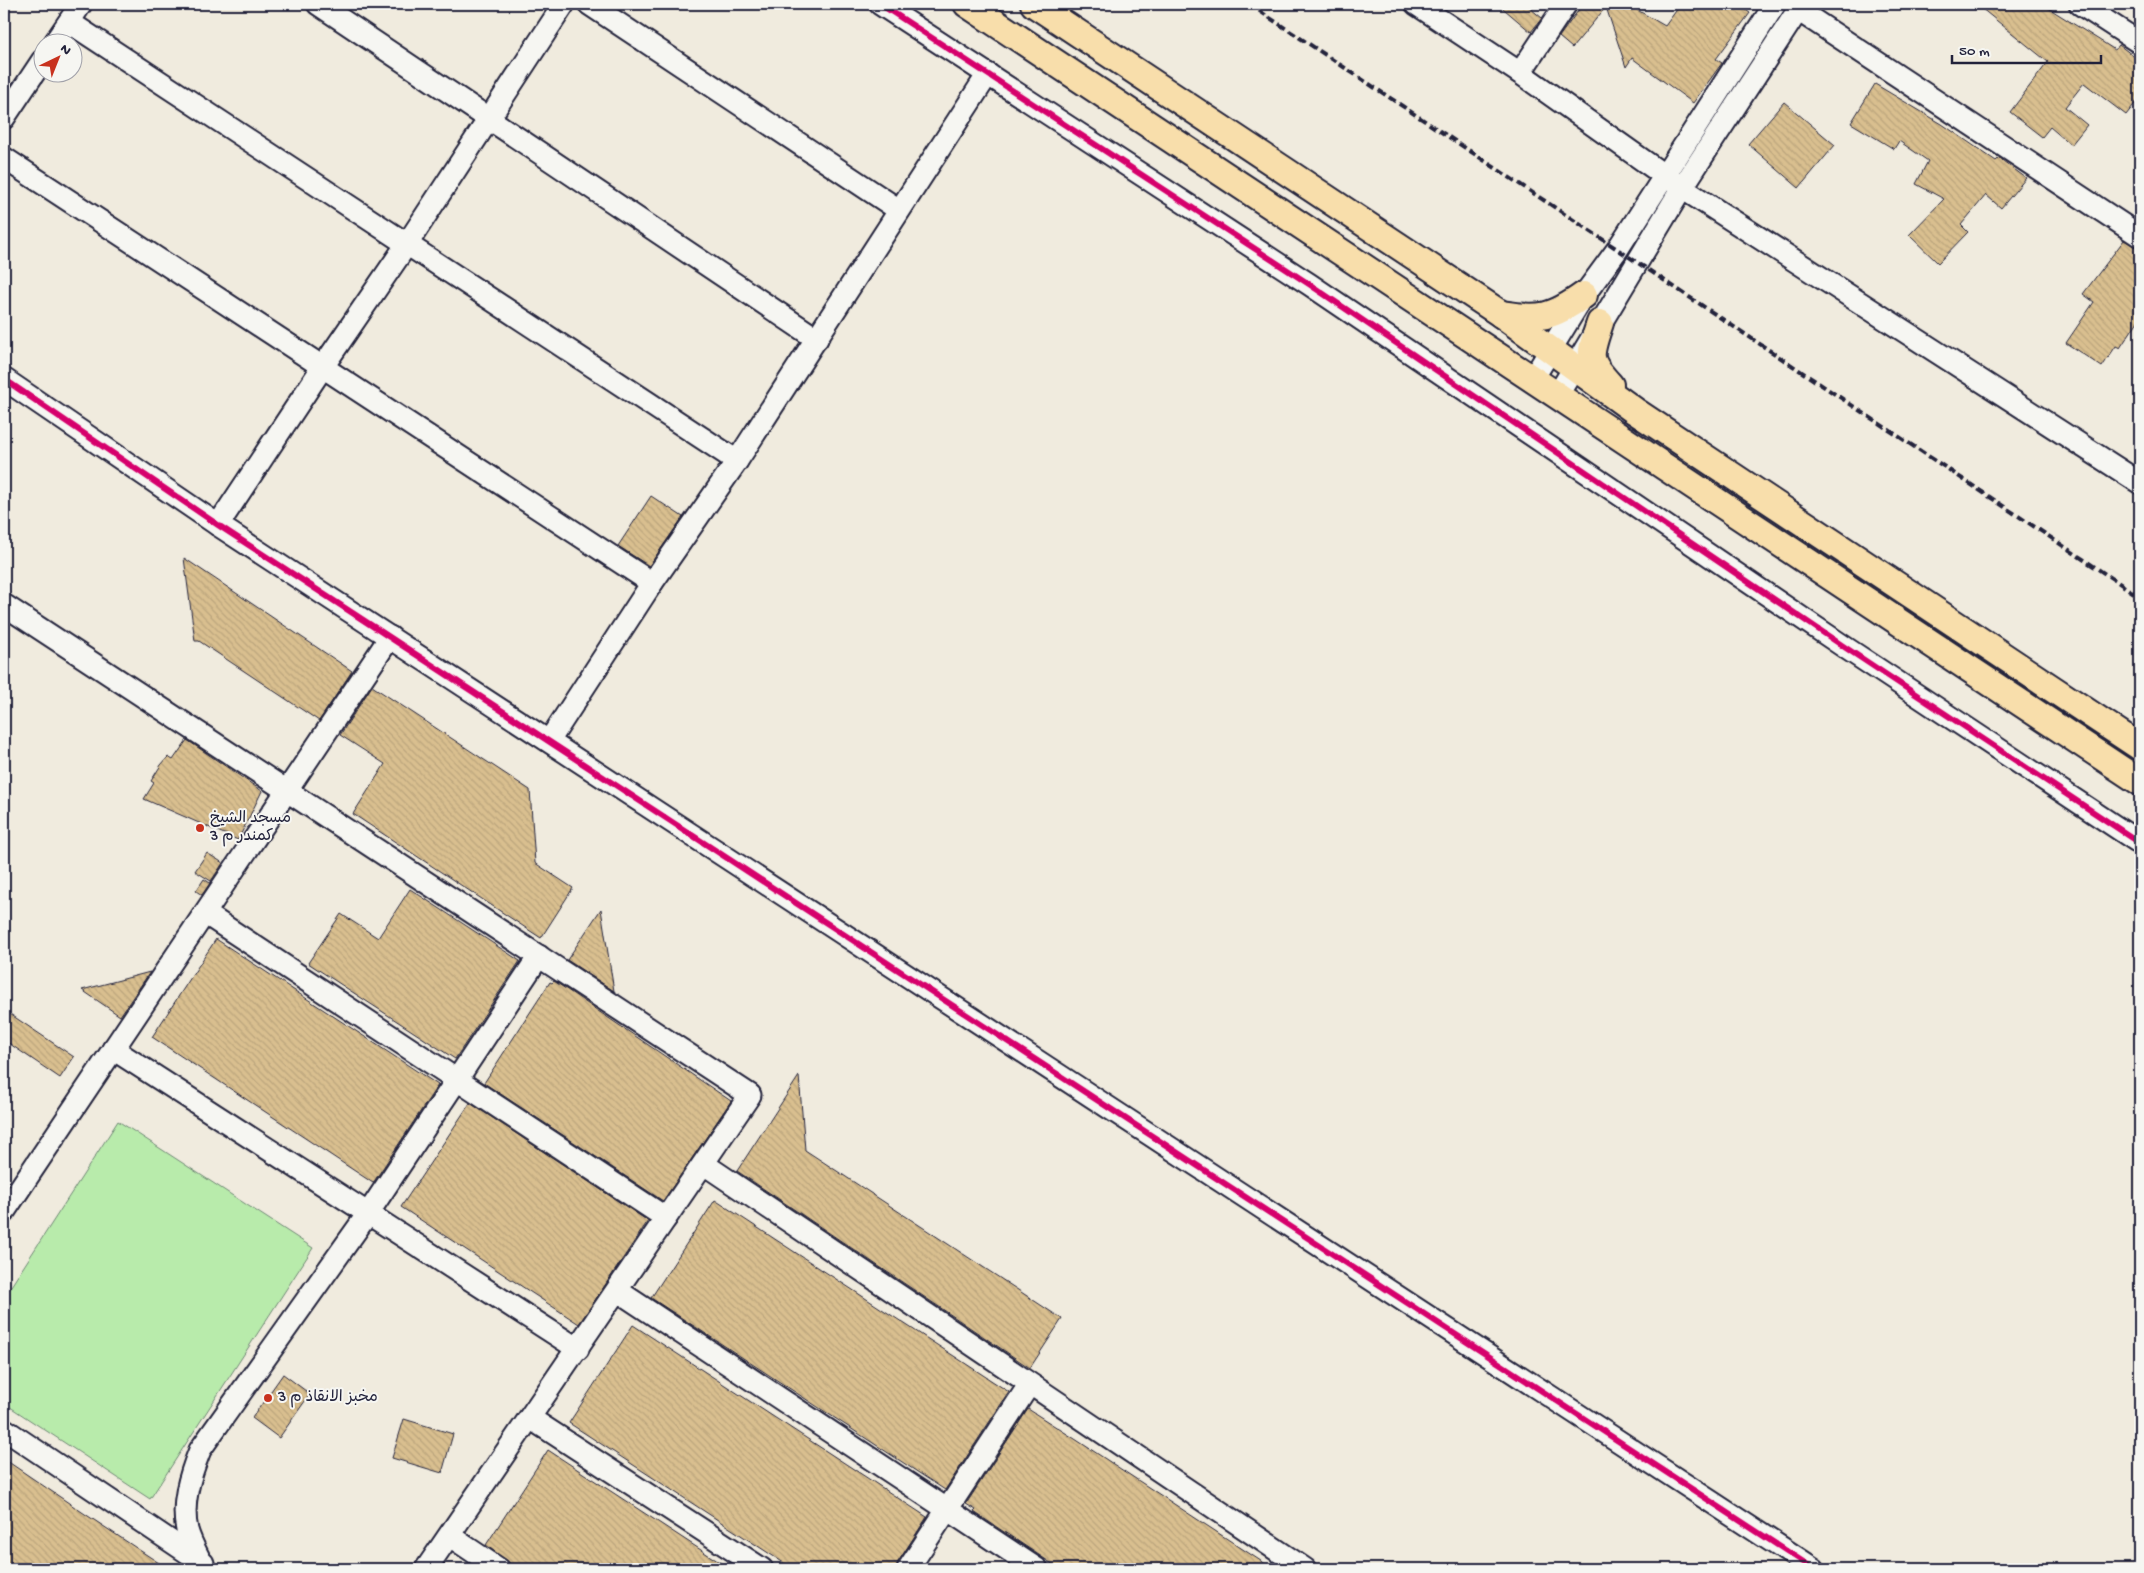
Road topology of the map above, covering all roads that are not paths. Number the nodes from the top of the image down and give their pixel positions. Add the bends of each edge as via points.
1 (81, 4) edge
2 (318, 4) edge
3 (564, 4) edge
4 (589, 4) edge
5 (880, 4) edge
6 (967, 4) edge
7 (1034, 4) edge
8 (1416, 4) edge
9 (1566, 4) edge
10 (1775, 4) edge
11 (2080, 4) edge
12 (1800, 7) edge
13 (69, 22) junction
14 (62, 32) edge
15 (2140, 43) edge
16 (1520, 73) junction
17 (988, 74) junction
18 (32, 76) edge
19 (4, 118) edge
20 (488, 120) junction
21 (4, 158) edge
22 (1664, 176) junction
23 (1682, 188) junction
24 (899, 210) junction
25 (2140, 236) edge
26 (407, 244) junction
27 (1584, 295) junction
28 (1501, 314) junction
29 (1600, 323) junction
30 (817, 339) junction
31 (1550, 349) junction
32 (1574, 366) junction
33 (322, 368) junction
34 (4, 379) edge
35 (1532, 380) junction
36 (1557, 396) junction
37 (1635, 411) junction
38 (737, 461) junction
39 (2140, 483) edge
40 (218, 525) junction
41 (652, 583) junction
42 (4, 605) edge
43 (390, 637) junction
44 (549, 740) junction
45 (2140, 747) edge
46 (2140, 782) edge
47 (289, 791) junction
48 (2140, 843) edge
49 (206, 914) junction
50 (539, 956) junction
51 (113, 1049) junction
52 (457, 1080) junction
53 (704, 1164) junction
54 (4, 1212) edge
55 (367, 1215) junction
56 (666, 1218) junction
57 (618, 1291) junction
58 (578, 1349) junction
59 (1029, 1385) junction
60 (530, 1418) junction
61 (4, 1429) edge
62 (947, 1509) junction
63 (450, 1536) junction
64 (203, 1567) edge
65 (426, 1569) edge
66 (499, 1569) edge
67 (762, 1569) edge
68 (908, 1569) edge
69 (1037, 1569) edge
70 (1305, 1569) edge
71 (1814, 1569) edge

1 - 13 street
2 - 20 street
3 - 20 street
4 - 24 street
5 - 17 street
6 - 35 main road
7 - 28 main road
8 - 16 street
9 - 16 street
10 - 22 street
11 - 15 street
12 - 23 street
12 - 25 street
13 - 14 street
13 - 26 street
16 - 22 street
17 - 24 street
17 - 48 street via 1334,300 1846,648
18 - 19 street
20 - 26 street
20 - 30 street
21 - 33 street
22 - 23 street
22 - 27 street
23 - 29 street
23 - 39 street
24 - 30 street
26 - 33 street
26 - 38 street
27 - 28 main road via 1560,312 1531,319
27 - 31 street
28 - 31 main road
29 - 32 street
29 - 37 main road via 1590,358 1599,373
30 - 38 street
31 - 32 main road
31 - 35 street
32 - 36 street
32 - 37 main road
33 - 40 street
33 - 41 street
34 - 40 street
35 - 36 main road
36 - 46 main road
37 - 45 main road
38 - 41 street
40 - 43 street
41 - 44 street
42 - 47 street
43 - 44 street
43 - 47 street
44 - 71 street
47 - 49 street
47 - 50 street
49 - 51 street
49 - 52 street
50 - 52 street
50 - 53 street via 750,1095
51 - 54 street
51 - 55 street
52 - 55 street
52 - 56 street
53 - 56 street
53 - 59 street
55 - 58 street
55 - 64 street via 200,1450 190,1474 185,1510 188,1530
56 - 57 street
57 - 58 street
57 - 62 street
58 - 60 street
59 - 62 street
59 - 70 street
60 - 63 street
60 - 67 street
61 - 64 street
62 - 68 street
62 - 69 street
63 - 65 street
63 - 66 street

